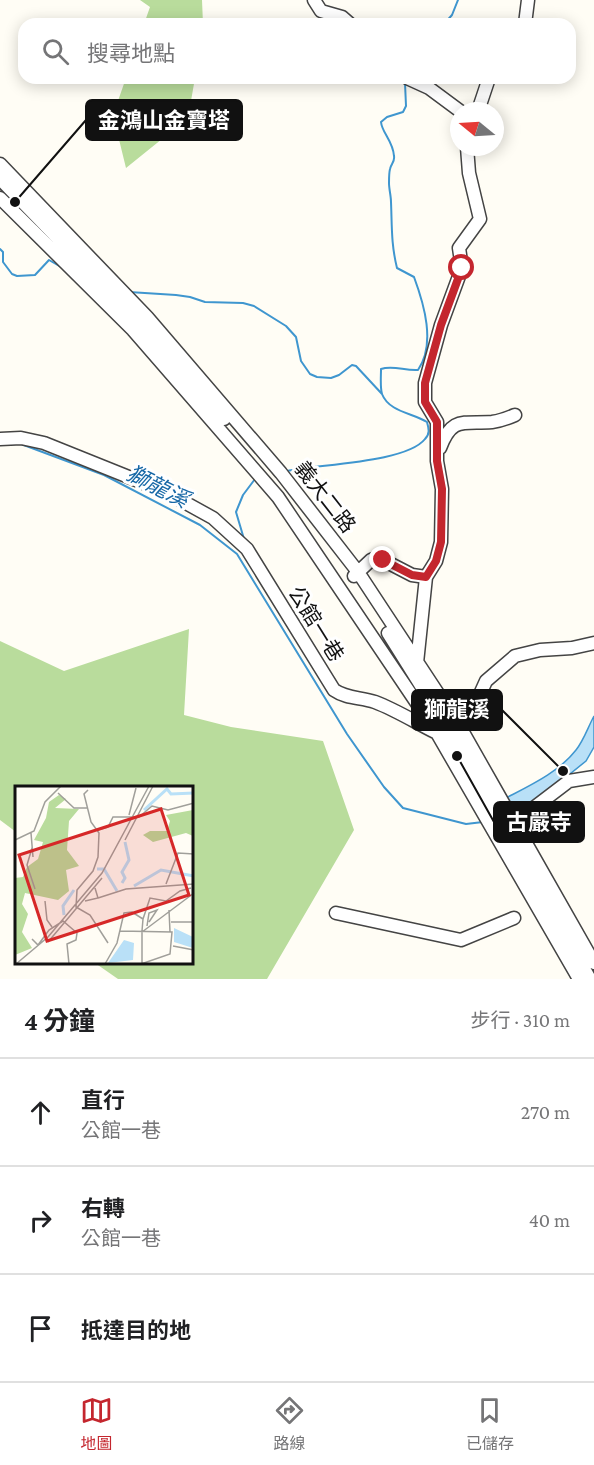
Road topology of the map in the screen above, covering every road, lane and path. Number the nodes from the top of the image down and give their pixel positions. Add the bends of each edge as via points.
1 (314, 0) edge
2 (528, 0) edge
3 (343, 18) edge
4 (526, 18) edge
5 (420, 84) edge
6 (487, 84) edge
7 (481, 102) edge
8 (450, 104) edge
9 (468, 156) edge
10 (0, 164) edge
11 (0, 179) edge
12 (0, 198) edge
13 (515, 415) dead end
14 (0, 439) edge
15 (437, 461) junction
16 (355, 574) junction
17 (426, 577) junction
18 (594, 643) edge
19 (417, 662) junction
20 (415, 676) junction
21 (449, 731) junction
22 (594, 777) edge
23 (505, 830) junction
24 (336, 913) dead end
25 (514, 918) dead end
26 (594, 963) edge
27 (579, 979) edge
28 (590, 979) edge

1 - 3 street via 321,11
2 - 4 street
5 - 8 street
6 - 7 street
9 - 15 street via 480,219 459,248 462,268 425,383 425,402 437,422
10 - 16 street, 義大二路 via 147,316 281,473
11 - 16 street, 義大二路 via 140,324
12 - 21 street, 義大二路 via 133,330 278,497
13 - 15 street via 495,422 455,425 445,436
14 - 21 street, 公館一巷 via 44,443 166,492 213,518 247,549 334,690
15 - 17 street via 442,489 441,542
16 - 17 street via 376,558 412,575
16 - 19 street, 義大二路
16 - 20 street, 義大二路
17 - 19 street
18 - 21 street via 515,656 486,681 467,723
19 - 20 street
19 - 21 street, 義大二路
20 - 21 street, 義大二路
21 - 23 street, 義大二路
22 - 23 street via 569,782
23 - 26 street, 義大二路
23 - 27 street, 義大二路
23 - 28 street, 義大二路
24 - 25 street via 461,940

